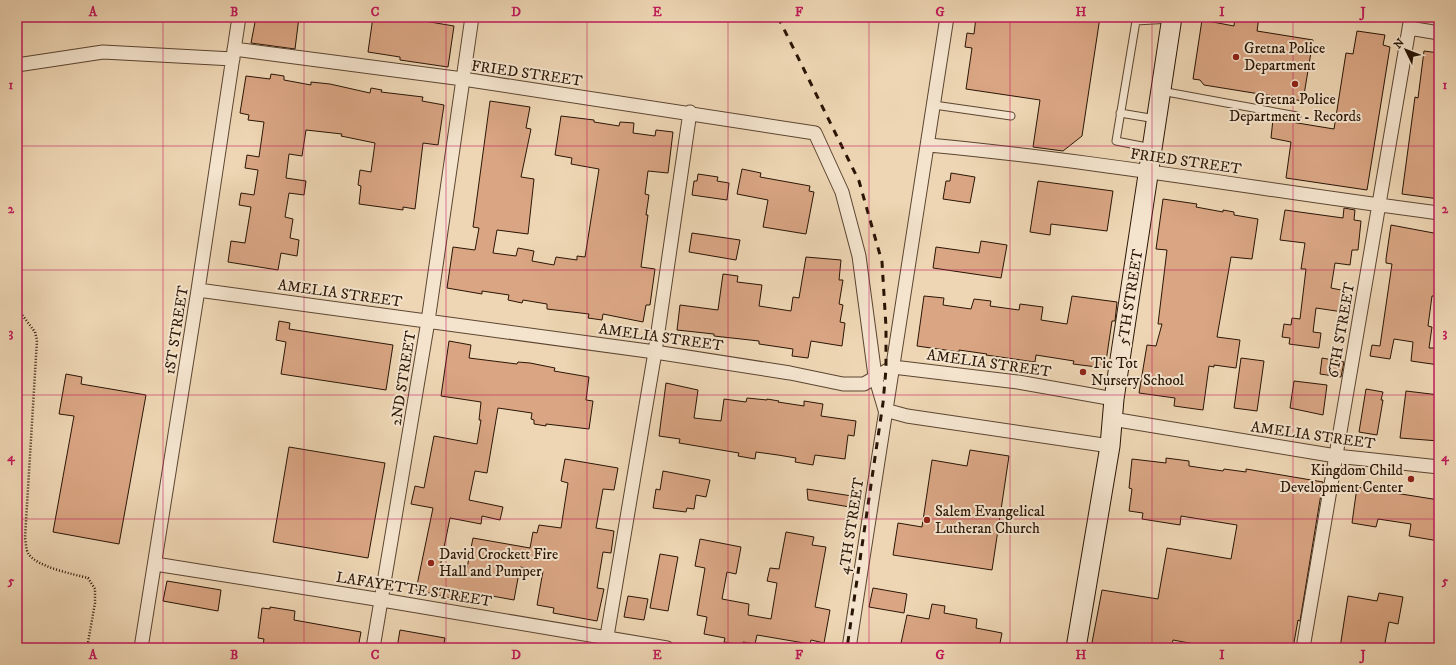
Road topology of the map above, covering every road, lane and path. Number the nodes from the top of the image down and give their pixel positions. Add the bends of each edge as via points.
1 (239, 17) edge
2 (472, 17) edge
3 (947, 17) edge
4 (1171, 18) edge
5 (1410, 23) edge
6 (1439, 32) edge
7 (234, 54) junction
8 (17, 65) edge
9 (463, 79) junction
10 (1160, 91) junction
11 (934, 105) junction
12 (690, 112) junction
13 (1120, 113) junction
14 (1011, 116) dead end
15 (1297, 116) dead end
16 (1157, 119) junction
17 (928, 145) junction
18 (1152, 148) junction
19 (1149, 172) junction
20 (1378, 205) junction
21 (1439, 213) edge
22 (198, 290) junction
23 (17, 308) edge
24 (428, 322) junction
25 (655, 352) junction
26 (893, 367) junction
27 (875, 376) junction
28 (1114, 399) junction
29 (885, 410) junction
30 (1112, 419) junction
31 (1110, 446) junction
32 (1336, 456) junction
33 (1439, 467) edge
34 (155, 564) junction
35 (382, 600) junction
36 (606, 643) edge
37 (87, 648) edge
38 (141, 648) edge
39 (373, 648) edge
40 (667, 648) edge
41 (849, 648) edge
42 (1076, 648) edge
43 (1303, 648) edge

1 - 7 street, 1ST STREET
2 - 9 street, 2ND STREET
3 - 11 street, 4TH STREET
4 - 10 main road, 5TH STREET
4 - 13 lane via 1136,21
5 - 6 street
5 - 20 street, 6TH STREET
7 - 8 street, FRIED STREET via 103,52
7 - 9 street, FRIED STREET
7 - 22 street, 1ST STREET
9 - 12 street, FRIED STREET
9 - 24 street, 2ND STREET
10 - 15 lane
10 - 16 main road, 5TH STREET
11 - 14 lane
11 - 17 street, 4TH STREET
12 - 25 street
12 - 27 street, FRIED STREET via 815,132 842,192 859,256
13 - 16 lane
13 - 18 lane via 1116,141
16 - 18 main road, 5TH STREET
17 - 19 street, FRIED STREET
17 - 26 street, 4TH STREET
18 - 19 main road, 5TH STREET
19 - 20 street, FRIED STREET
19 - 28 main road, 5TH STREET
20 - 21 street, FRIED STREET
20 - 32 street, 6TH STREET
22 - 24 street, AMELIA STREET
22 - 34 street, 1ST STREET
23 - 37 path via 35,332 37,340 25,538 28,553 53,568 88,578 95,589
24 - 25 street, AMELIA STREET
24 - 35 street, 2ND STREET
25 - 27 street, AMELIA STREET via 843,384 864,384
25 - 36 street
26 - 27 street, AMELIA STREET
26 - 28 street, AMELIA STREET via 1018,382
26 - 29 street, 4TH STREET
27 - 29 street
28 - 30 main road, 5TH STREET
29 - 31 street via 907,416
29 - 41 street, 4TH STREET
30 - 31 main road, 5TH STREET
30 - 32 street, AMELIA STREET
31 - 42 main road, 5TH STREET
32 - 33 street, AMELIA STREET
32 - 43 street, 6TH STREET
34 - 35 street, LAFAYETTE STREET
34 - 38 street, 1ST STREET
35 - 36 street, LAFAYETTE STREET
35 - 39 street, 2ND STREET
36 - 40 street, LAFAYETTE STREET

